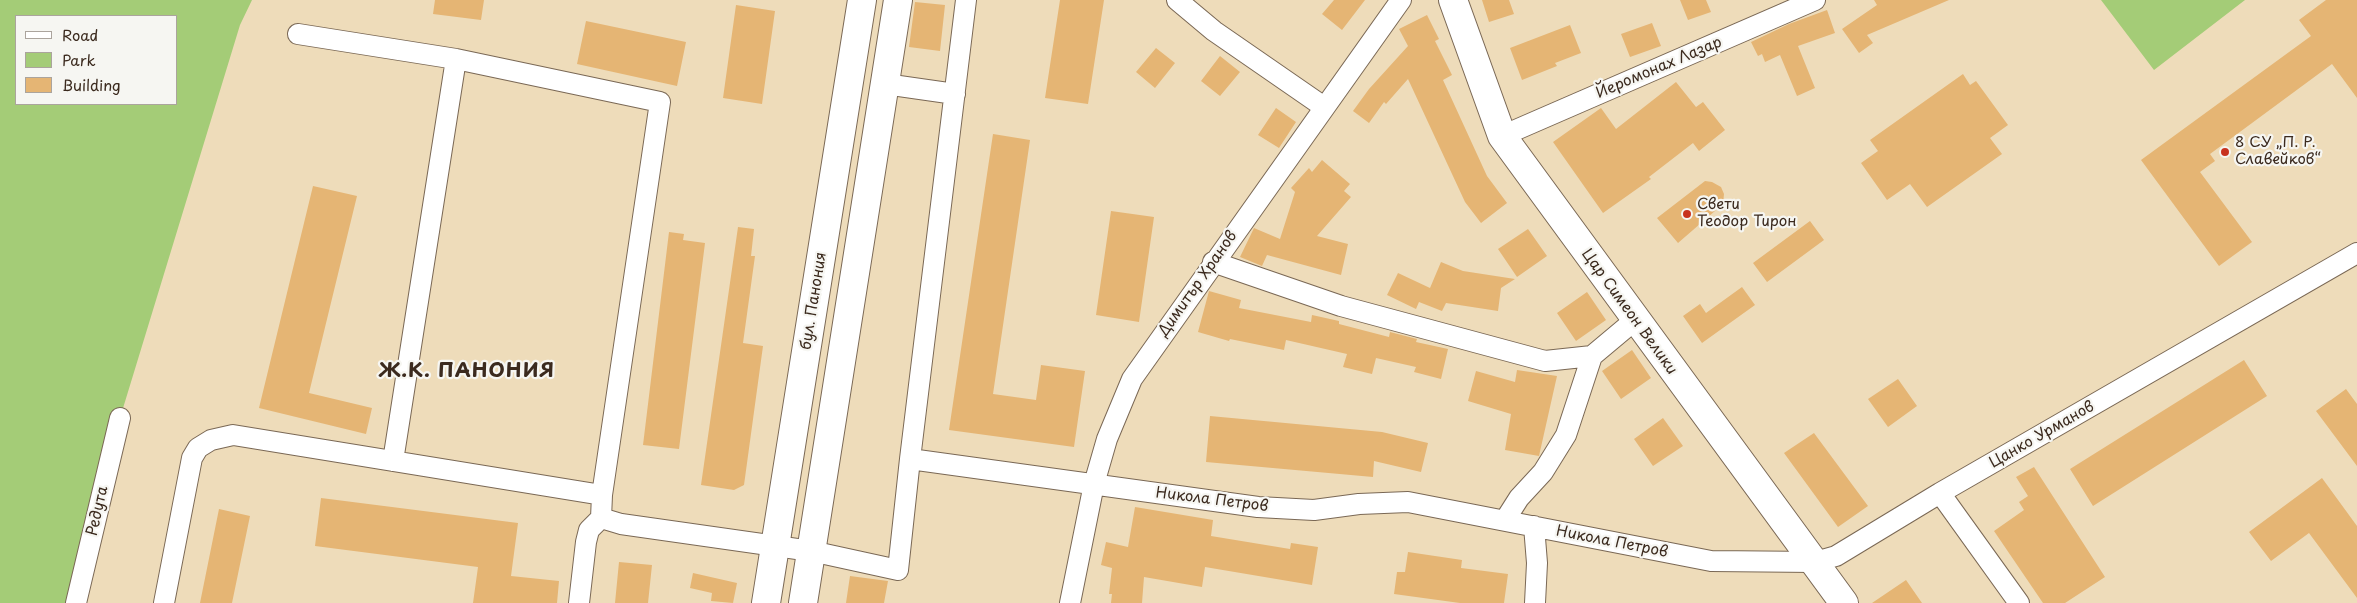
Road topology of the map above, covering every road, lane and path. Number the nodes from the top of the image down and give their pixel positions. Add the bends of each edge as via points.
1 (862, 0) edge
2 (898, 0) edge
3 (966, 0) edge
4 (1177, 0) edge
5 (1401, 0) edge
6 (1453, 0) edge
7 (1815, 0) edge
8 (298, 34) dead end
9 (456, 59) junction
10 (885, 84) junction
11 (955, 94) junction
12 (1324, 107) junction
13 (1502, 136) junction
14 (2357, 253) edge
15 (1213, 262) junction
16 (1635, 320) junction
17 (1592, 356) junction
18 (120, 418) dead end
19 (910, 459) junction
20 (393, 461) junction
21 (1094, 484) junction
22 (1940, 493) junction
23 (602, 494) junction
24 (601, 518) junction
25 (1505, 520) junction
26 (1534, 526) junction
27 (775, 546) junction
28 (811, 551) junction
29 (1711, 561) joint
30 (1815, 562) junction
31 (76, 603) edge
32 (164, 603) edge
33 (579, 603) edge
34 (766, 603) edge
35 (803, 603) edge
36 (1070, 603) edge
37 (1535, 603) edge
38 (1844, 603) edge
39 (2019, 603) edge

1 - 27 main road, бул. Панония
2 - 10 main road
3 - 11 street
4 - 12 street via 1214,31
5 - 12 street, Димитър Хранов
6 - 13 main road, Цар Симеон Велики
7 - 13 street, Йеромонах Лазар
8 - 9 street
9 - 20 street
9 - 23 street via 660,102
10 - 11 street
10 - 28 main road
11 - 19 street
12 - 15 street, Димитър Хранов
13 - 16 main road, Цар Симеон Велики
14 - 22 street, Цанко Урманов
15 - 17 street via 1341,306 1545,361
15 - 21 street, Димитър Хранов via 1132,378 1107,439
16 - 17 street
16 - 30 main road, Цар Симеон Велики
17 - 25 street via 1566,435
18 - 31 street, Редута
19 - 21 street, Никола Петров
19 - 28 street via 898,570
20 - 23 street
20 - 32 street via 234,435 211,440 198,448 192,458
21 - 25 street, Никола Петров via 1258,507 1314,510 1408,502
21 - 36 street, Димитър Хранов
22 - 30 street, Цанко Урманов via 1836,556
22 - 39 street
23 - 24 street
24 - 27 street via 621,524
24 - 33 street via 589,530
25 - 26 street, Никола Петров
26 - 29 street, Никола Петров
26 - 37 street via 1538,563
27 - 28 street
27 - 34 main road, бул. Панония
28 - 35 main road
29 - 30 street, Цанко Урманов
30 - 38 main road, Цар Симеон Велики

